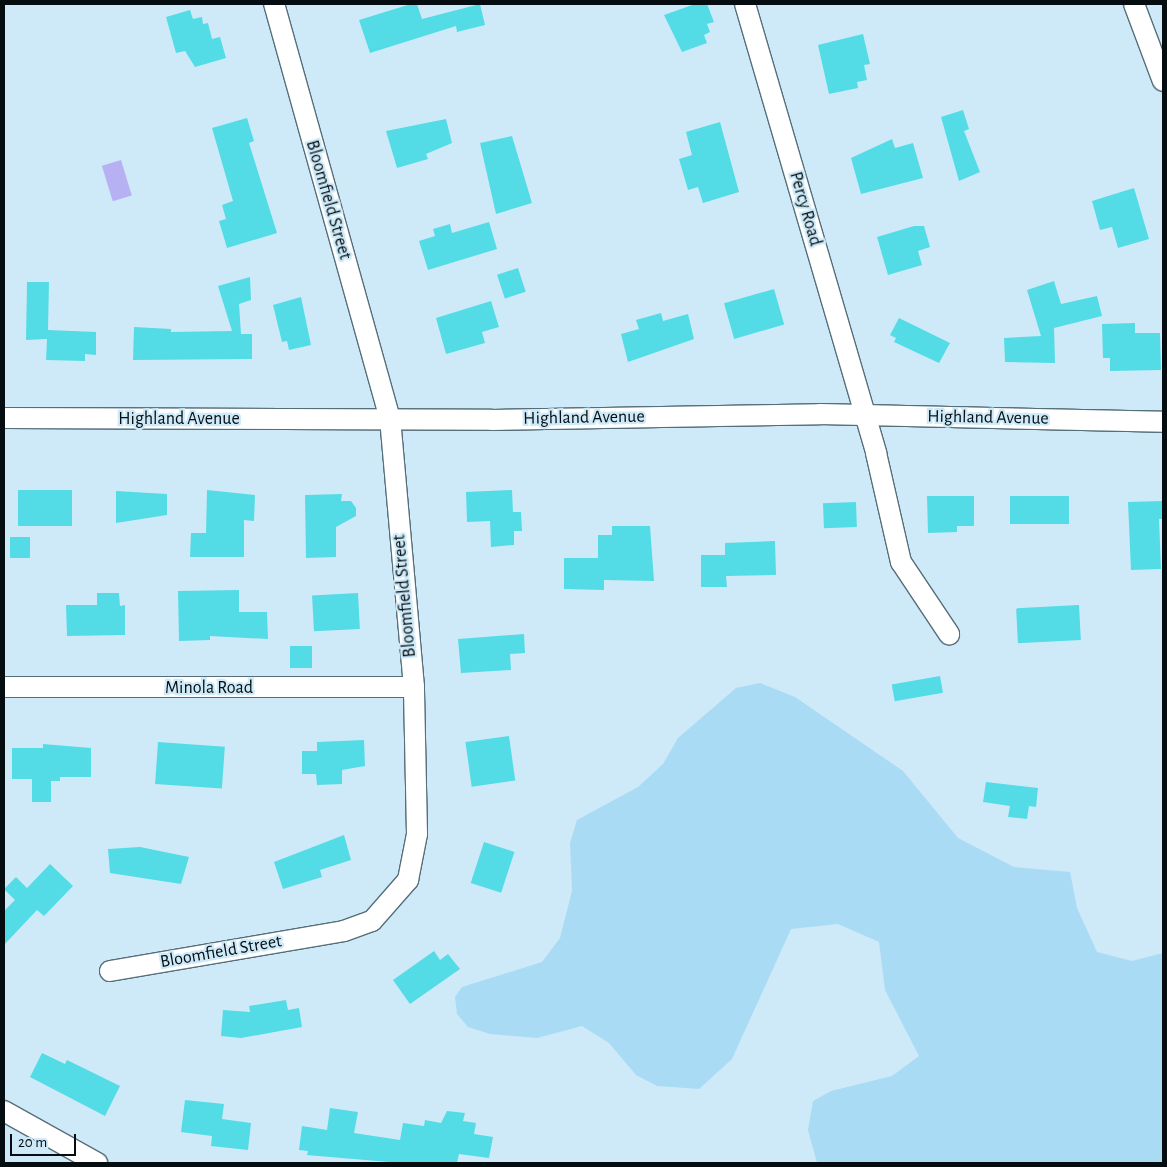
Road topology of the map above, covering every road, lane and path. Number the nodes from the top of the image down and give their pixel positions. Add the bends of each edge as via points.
1 (274, 4) edge
2 (744, 4) edge
3 (1134, 4) edge
4 (1163, 81) edge
5 (862, 415) junction
6 (4, 418) edge
7 (390, 420) junction
8 (1163, 422) edge
9 (949, 634) dead end
10 (4, 687) edge
11 (414, 687) junction
12 (110, 971) dead end
13 (4, 1111) edge
14 (98, 1163) edge

1 - 7 street, Bloomfield Street
2 - 5 street, Percy Road
3 - 4 street
5 - 7 street, Highland Avenue
5 - 8 street, Highland Avenue
5 - 9 street, Percy Road via 876,453 901,562
6 - 7 street, Highland Avenue
7 - 11 street, Bloomfield Street
10 - 11 street, Minola Road
11 - 12 street, Bloomfield Street via 417,834 408,880 390,905 372,921 344,931
13 - 14 street

